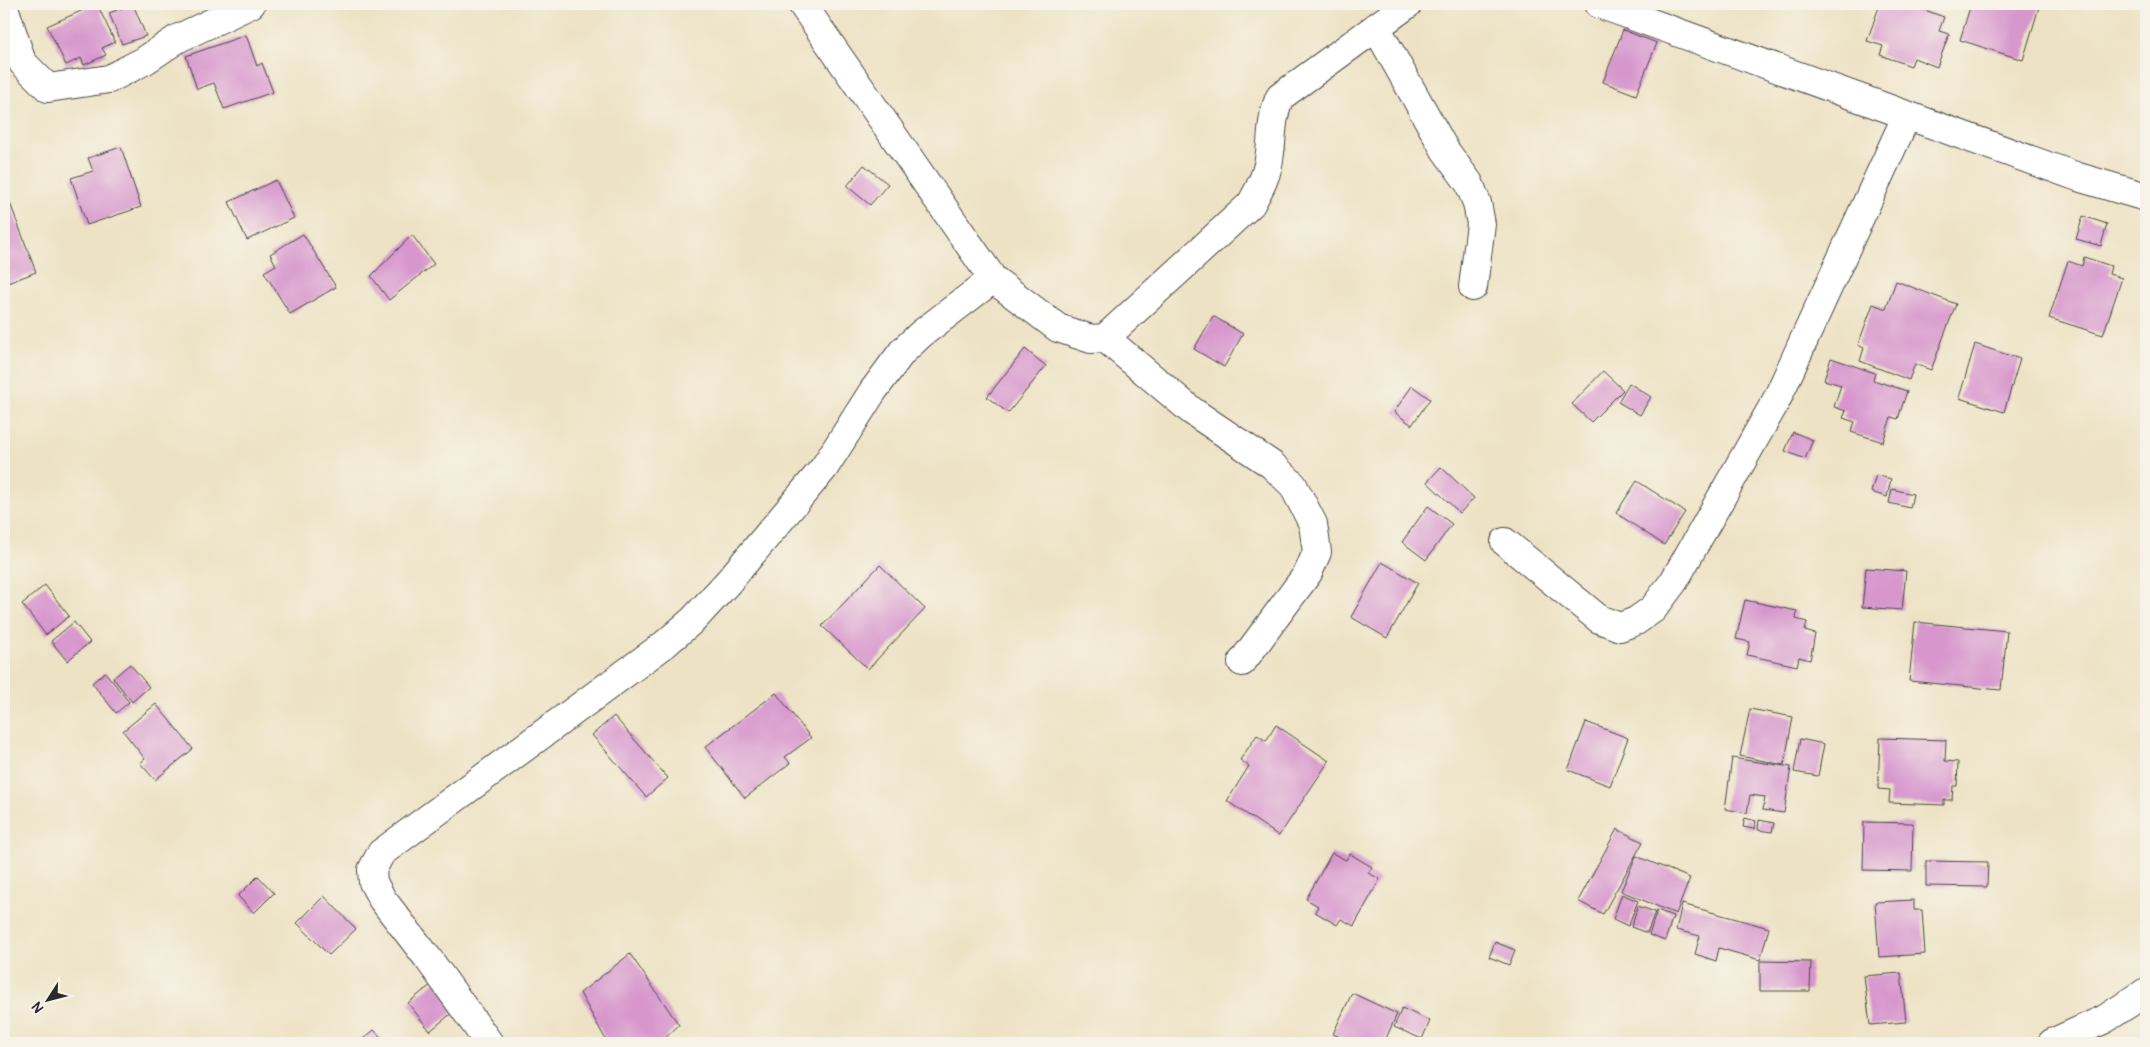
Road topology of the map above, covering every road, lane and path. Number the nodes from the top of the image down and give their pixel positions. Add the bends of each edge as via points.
1 (251, 4) edge
2 (802, 4) edge
3 (1408, 4) edge
4 (1598, 4) edge
5 (4, 7) edge
6 (1376, 27) junction
7 (1907, 115) junction
8 (2146, 197) edge
9 (993, 279) junction
10 (1473, 287) dead end
11 (1105, 338) junction
12 (1505, 542) dead end
13 (1242, 662) dead end
14 (2146, 992) edge
15 (489, 1043) edge
16 (2052, 1043) edge

1 - 5 street via 176,39 109,78 48,88 22,62
2 - 9 street
3 - 6 street
4 - 7 street
6 - 10 street via 1445,150 1470,183 1481,224
6 - 11 street via 1280,97 1275,107 1263,184 1251,204
7 - 8 street via 2078,177
7 - 12 street via 1776,401 1674,581 1653,609 1620,627 1599,619
9 - 11 street via 1058,328 1091,339
9 - 15 street via 902,352 824,468 694,619 665,644 381,853 372,870 373,882 382,899
11 - 13 street via 1192,411 1272,465 1293,485 1313,524 1317,552 1308,573
14 - 16 street via 2105,1019

